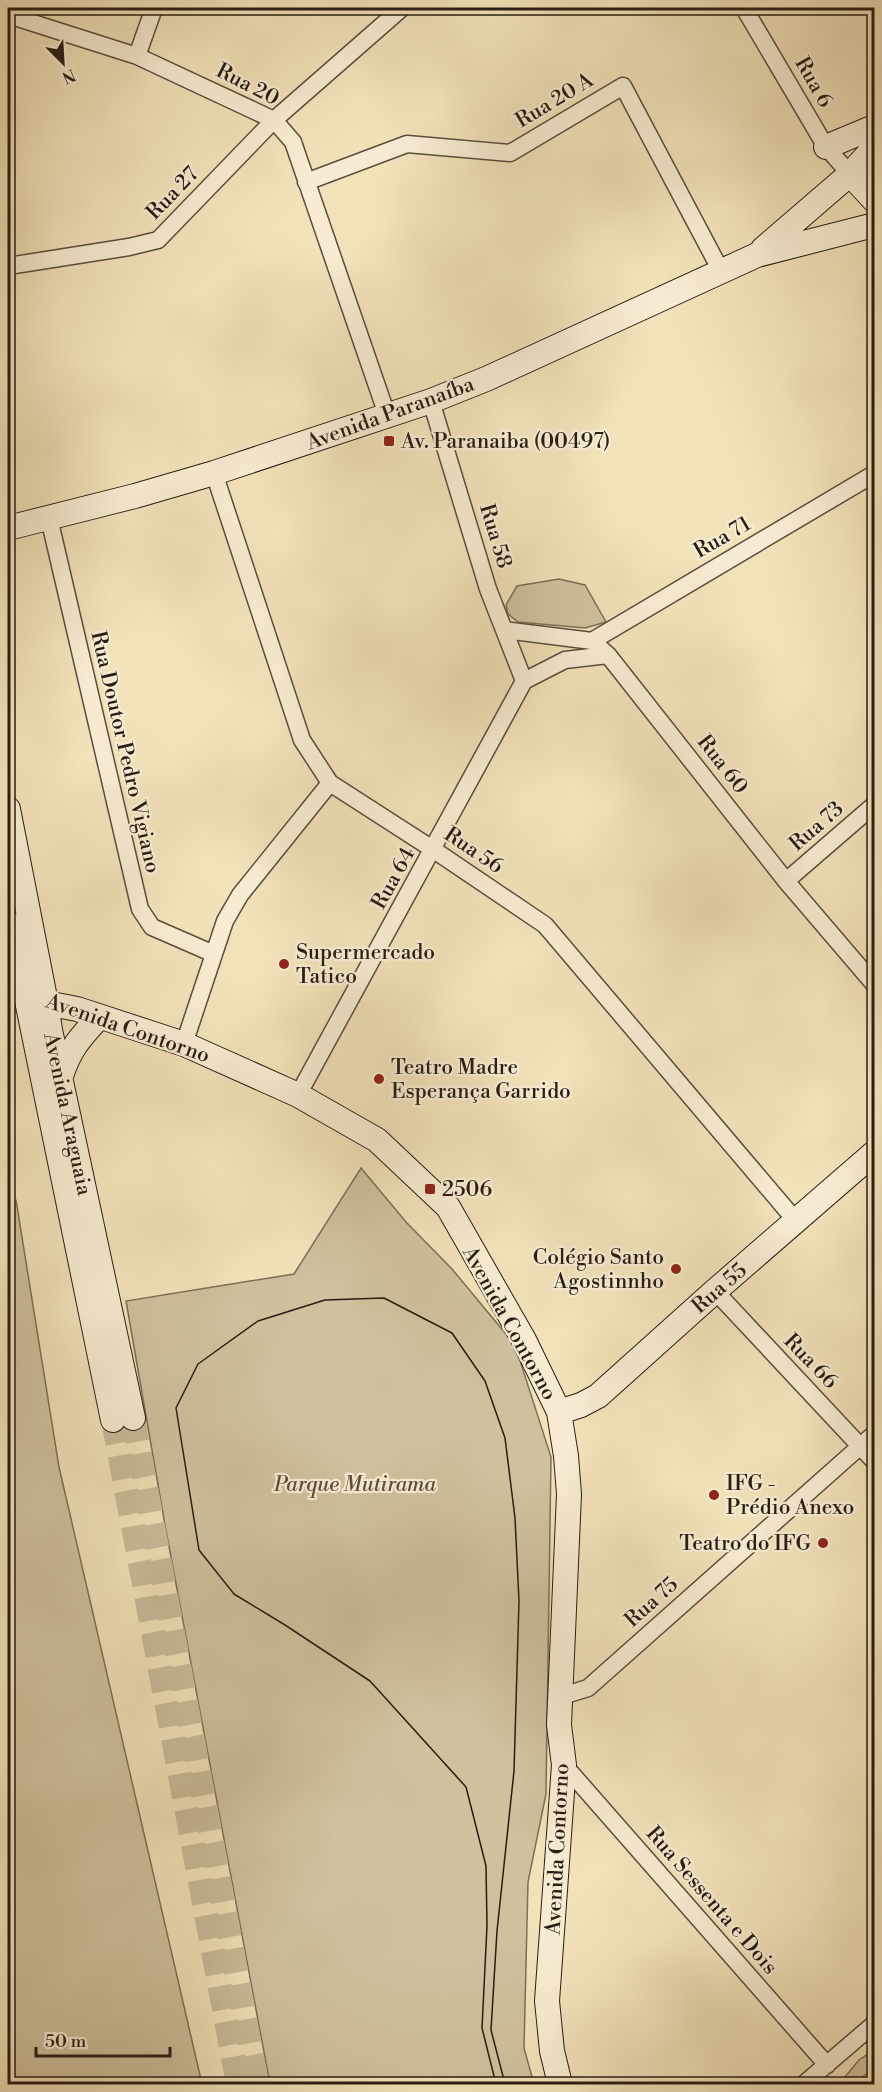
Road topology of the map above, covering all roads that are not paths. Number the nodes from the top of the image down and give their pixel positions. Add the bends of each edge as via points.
1 (154, 8) edge
2 (402, 8) edge
3 (744, 8) edge
4 (8, 15) edge
5 (137, 56) junction
6 (274, 120) junction
7 (874, 127) edge
8 (826, 147) junction
9 (874, 148) edge
10 (850, 174) junction
11 (306, 182) junction
12 (874, 200) edge
13 (874, 225) edge
14 (757, 255) junction
15 (8, 266) edge
16 (721, 271) junction
17 (431, 402) junction
18 (387, 415) junction
19 (214, 473) junction
20 (874, 474) edge
21 (49, 518) junction
22 (8, 528) edge
23 (504, 630) junction
24 (592, 640) junction
25 (608, 655) junction
26 (524, 681) junction
27 (330, 783) junction
28 (874, 806) edge
29 (8, 810) edge
30 (434, 850) junction
31 (786, 881) junction
32 (8, 931) edge
33 (214, 954) junction
34 (874, 984) edge
35 (15, 986) edge
36 (46, 1003) junction
37 (99, 1017) junction
38 (184, 1044) junction
39 (61, 1076) junction
40 (298, 1095) junction
41 (874, 1153) edge
42 (796, 1221) junction
43 (715, 1291) junction
44 (558, 1412) junction
45 (874, 1434) edge
46 (861, 1446) junction
47 (874, 1461) edge
48 (559, 1697) junction
49 (564, 1766) junction
50 (874, 2024) edge
51 (827, 2065) junction
52 (560, 2085) edge
53 (804, 2085) edge

1 - 5 street
2 - 6 street, Rua 27
3 - 8 street, Rua 6
4 - 5 street, Rua 20
5 - 6 street, Rua 20
6 - 11 street, Rua 20 via 293,142
6 - 15 street, Rua 27 via 158,240
7 - 8 main road
8 - 10 street, Rua 6
9 - 10 main road, Avenida Paranaíba
10 - 12 main road
10 - 14 main road, Avenida Paranaíba
11 - 16 street, Rua 20 A via 407,144 510,153 623,86
11 - 18 street, Rua 20
13 - 14 main road, Avenida Paranaíba
14 - 16 main road, Avenida Paranaíba
16 - 17 main road, Avenida Paranaíba
17 - 18 main road, Avenida Paranaíba
17 - 23 street, Rua 58 via 488,590
18 - 19 main road, Avenida Paranaíba
19 - 21 main road, Avenida Paranaíba
19 - 27 street, Rua 56 via 302,740
20 - 24 street, Rua 71
21 - 22 main road, Avenida Paranaíba
21 - 33 street, Rua Doutor Pedro Vigiano via 140,909 152,927
23 - 24 street
23 - 26 street, Rua 58
24 - 25 street, Rua 60
25 - 26 street via 565,660
25 - 31 street, Rua 60
26 - 30 street, Rua 64
27 - 30 street, Rua 56
27 - 33 street via 240,895 225,921
28 - 31 street, Rua 73
29 - 36 main road, Avenida Araguaia
30 - 40 street, Rua 64
30 - 42 street, Rua 56 via 545,926
31 - 34 street, Rua 60
32 - 35 main road, Avenida Araguaia via 17,952
33 - 38 street
35 - 36 main road, Avenida Contorno
35 - 39 main road, Avenida Araguaia via 123,1419
36 - 37 main road, Avenida Contorno
36 - 39 main road, Avenida Araguaia
37 - 38 main road, Avenida Contorno
37 - 39 main road via 68,1055
38 - 40 main road, Avenida Contorno
40 - 44 main road, Avenida Contorno via 377,1140 448,1207 524,1340
41 - 42 main road, Rua 55
42 - 43 main road, Rua 55
43 - 44 main road, Rua 55 via 598,1396
43 - 46 street, Rua 66
44 - 48 main road, Avenida Contorno via 569,1494
45 - 46 street, Rua 75
46 - 47 street, Rua 66
46 - 48 street, Rua 75 via 588,1688
48 - 49 main road, Avenida Contorno
49 - 51 street, Rua Sessenta e Dois
49 - 52 main road, Avenida Contorno via 547,2001
50 - 51 street
51 - 53 street

